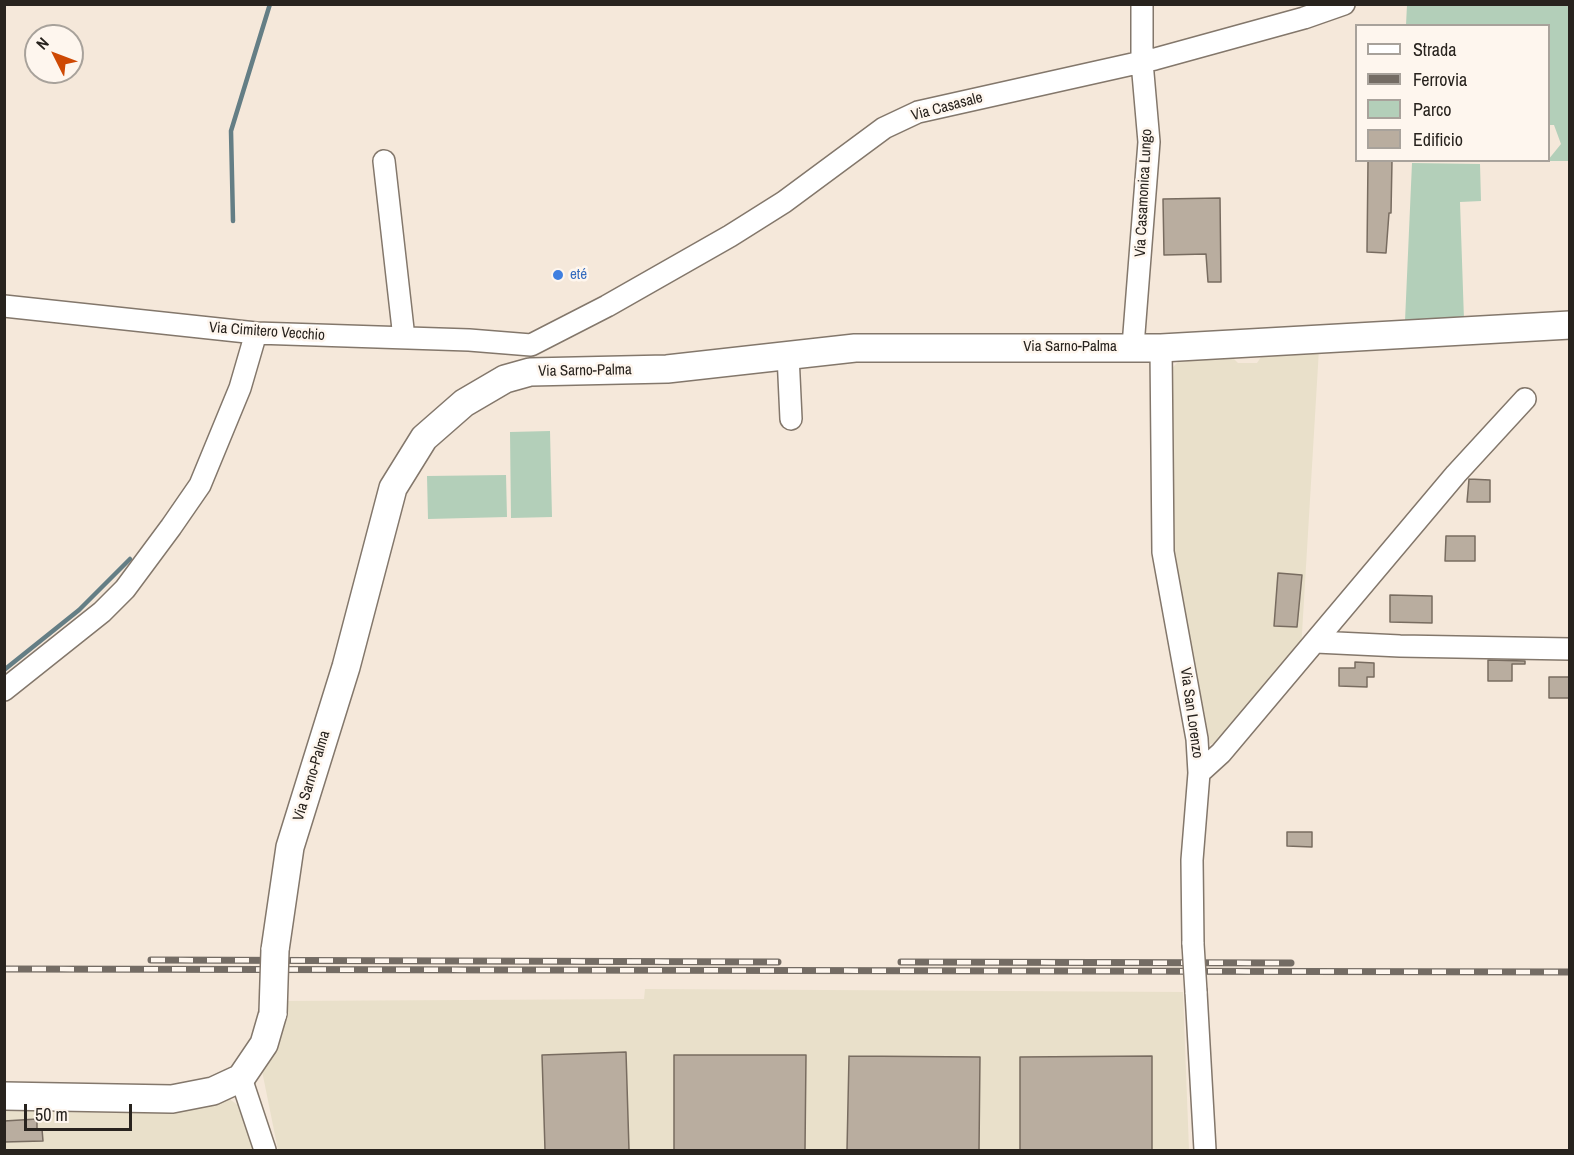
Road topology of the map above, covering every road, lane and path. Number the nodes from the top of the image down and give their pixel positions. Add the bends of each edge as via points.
1 (1142, 4) edge
2 (1344, 4) edge
3 (1142, 62) junction
4 (384, 161) dead end
5 (4, 306) edge
6 (1569, 325) edge
7 (256, 333) junction
8 (404, 338) junction
9 (531, 345) junction
10 (1133, 346) junction
11 (1161, 348) junction
12 (788, 355) junction
13 (557, 371) junction
14 (1525, 399) dead end
15 (790, 419) dead end
16 (1316, 642) junction
17 (1569, 649) edge
18 (4, 690) edge
19 (1199, 773) junction
20 (241, 1078) junction
21 (4, 1096) edge
22 (264, 1150) edge
23 (1205, 1150) edge

1 - 3 street, Via Casamonica Lungo
2 - 3 street, Via Casasale
3 - 9 street, Via Casasale via 918,112 884,128 784,202 729,236
3 - 10 street, Via Casamonica Lungo via 1149,142
4 - 8 street
5 - 7 street, Via Cimitero Vecchio
6 - 11 main road, Via Sarno-Palma
7 - 8 street, Via Cimitero Vecchio
7 - 18 street via 240,388 200,485 171,527 125,589 102,612
8 - 9 street, Via Cimitero Vecchio
9 - 13 street
10 - 11 main road, Via Sarno-Palma
10 - 12 main road, Via Sarno-Palma via 855,348
11 - 19 street, Via San Lorenzo via 1163,552 1195,728
12 - 13 main road, Via Sarno-Palma via 667,369
12 - 15 street
13 - 20 main road, Via Sarno-Palma, bridge via 530,372 504,379 464,403 424,438 393,488 346,667 290,847 275,950 273,1013 264,1044
14 - 16 street via 1456,474
16 - 17 street
16 - 19 street via 1221,753
19 - 23 street, Via San Lorenzo, bridge via 1192,860 1193,944
20 - 21 main road via 213,1091 172,1099
20 - 22 street

